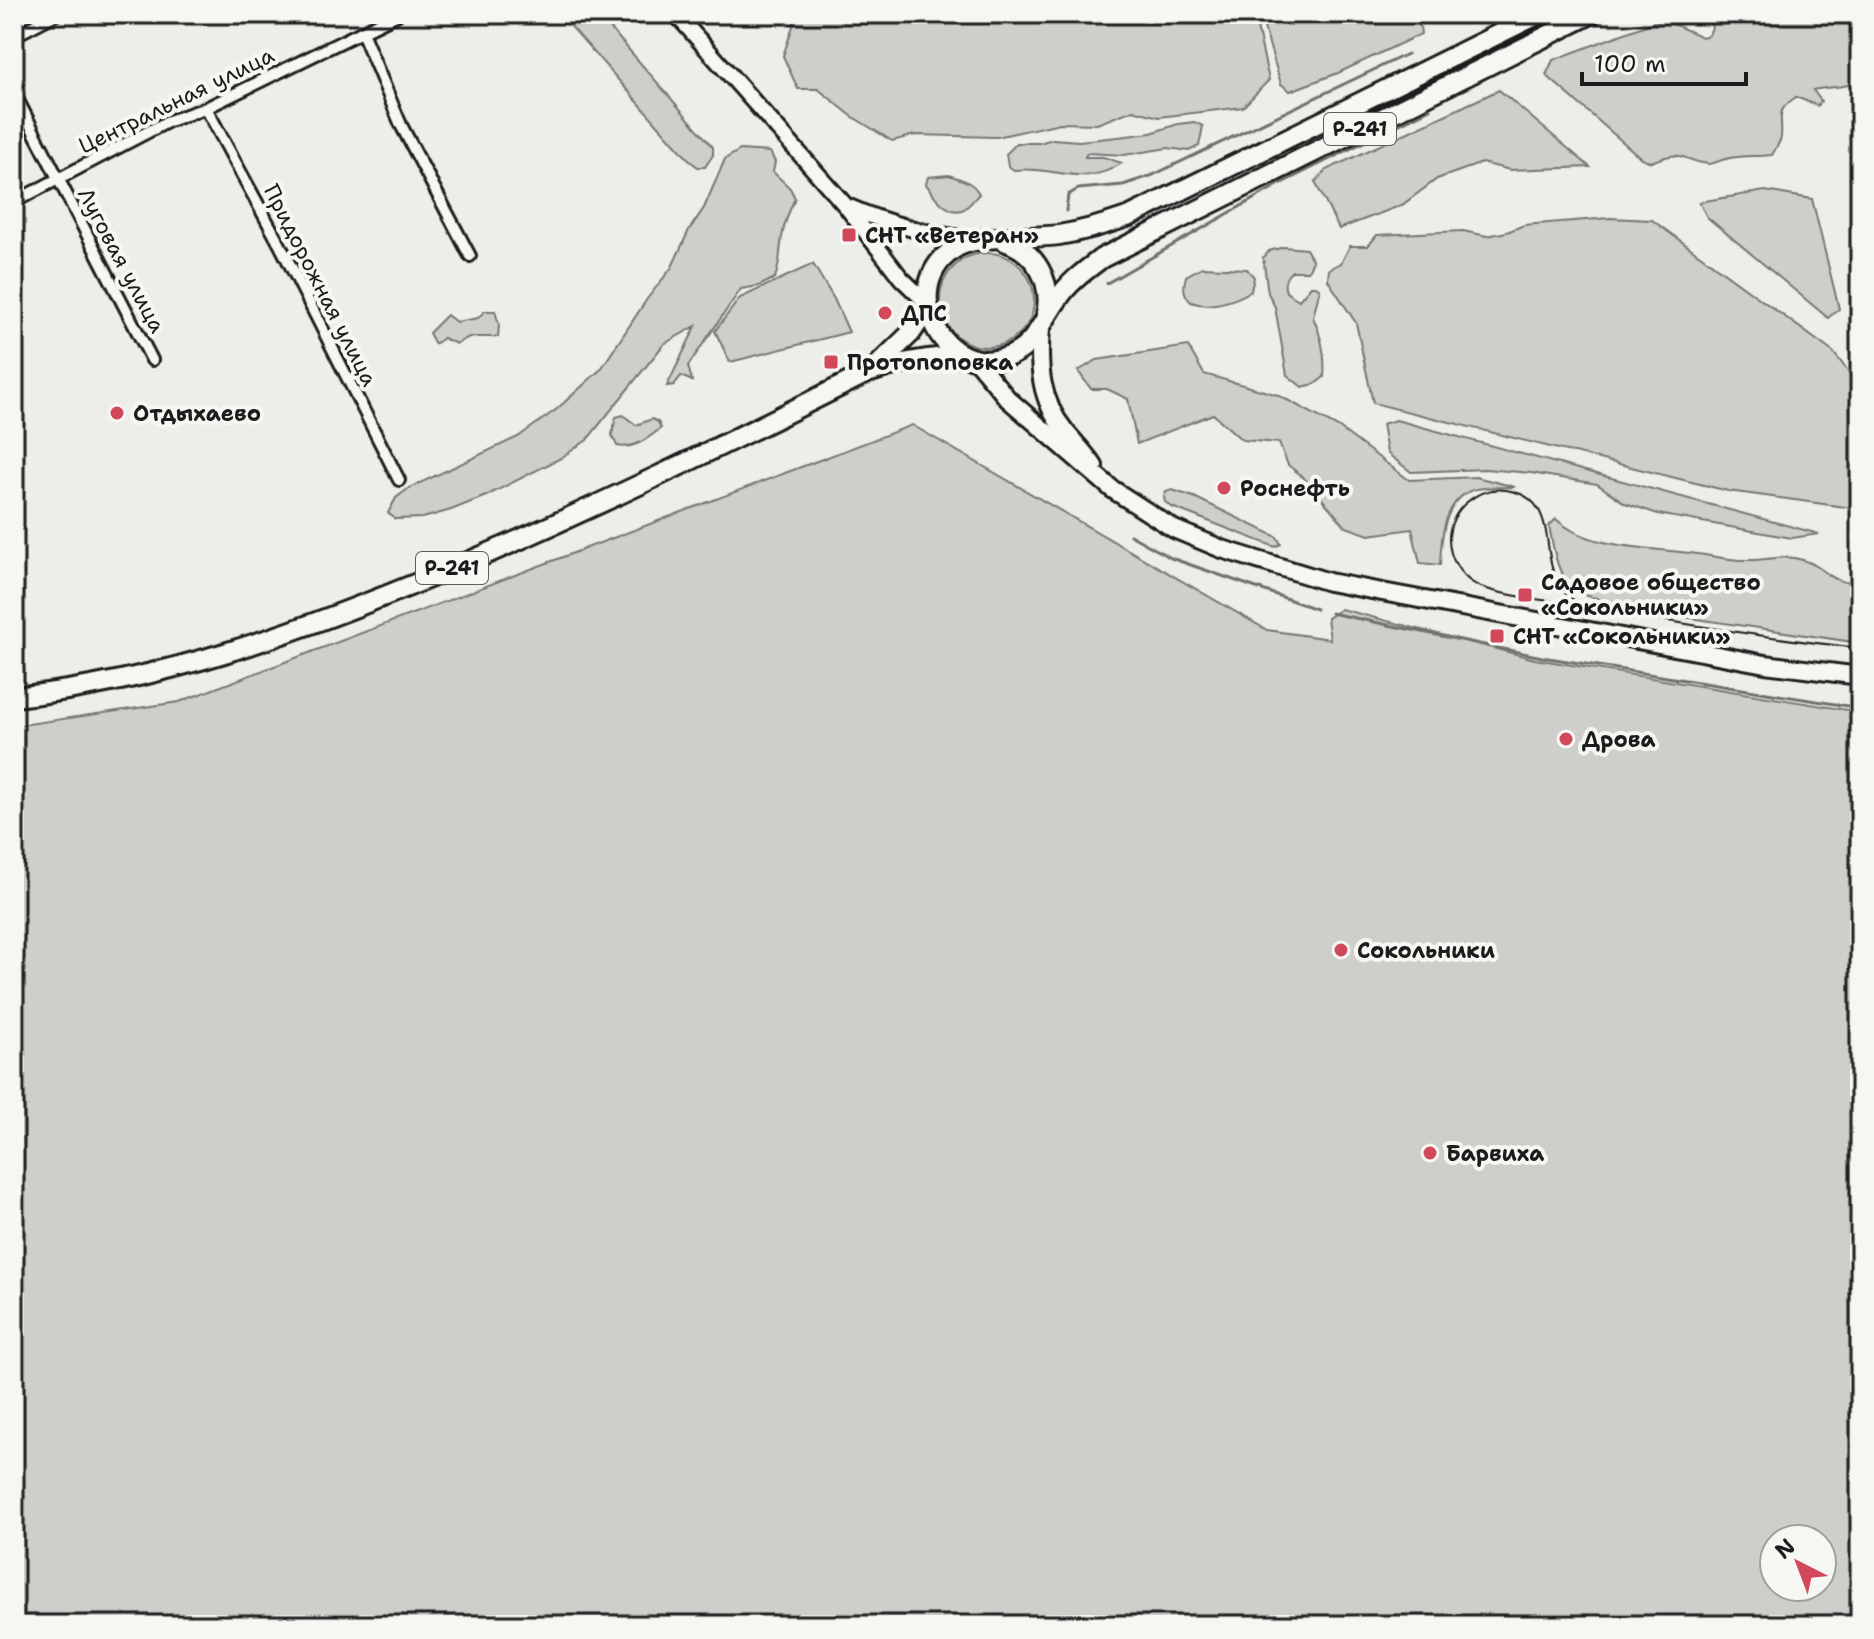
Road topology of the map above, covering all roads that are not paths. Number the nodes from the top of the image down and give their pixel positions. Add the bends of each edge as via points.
1 (56, 14) edge
2 (398, 14) edge
3 (676, 14) edge
4 (1539, 14) edge
5 (1591, 14) edge
6 (362, 32) junction
7 (14, 36) edge
8 (14, 93) edge
9 (206, 108) junction
10 (57, 180) junction
11 (14, 202) edge
12 (845, 205) junction
13 (984, 240) junction
14 (470, 256) dead end
15 (928, 306) junction
16 (1043, 324) junction
17 (970, 357) junction
18 (152, 360) dead end
19 (867, 373) junction
20 (399, 480) dead end
21 (1112, 489) junction
22 (1860, 676) edge
23 (14, 697) edge

1 - 7 street
2 - 6 street, Центральная улица
3 - 12 main road
4 - 13 highway, Р-241 via 1130,216 1062,235
5 - 16 highway, Р-241 via 1102,258 1059,297
6 - 9 street, Центральная улица
6 - 14 street via 401,125
8 - 10 street, Луговая улица
9 - 10 street, Центральная улица via 169,121
9 - 20 street, Придорожная улица
10 - 11 street, Центральная улица
10 - 18 street, Луговая улица
12 - 13 main road via 916,231
12 - 15 main road
13 - 15 highway, Р-241 via 958,247 944,258 933,273
13 - 16 highway via 1008,242 1034,260 1047,288
15 - 17 highway via 941,337
15 - 19 highway, Р-241 via 891,355
16 - 17 highway, Р-241 via 1027,346 1013,354
16 - 21 main road via 1039,374 1047,403
17 - 19 highway, Р-241 via 910,361
17 - 21 main road via 1008,399
19 - 23 highway, Р-241 via 546,529 283,636 165,669
21 - 22 main road via 1174,529 1329,582 1765,664

